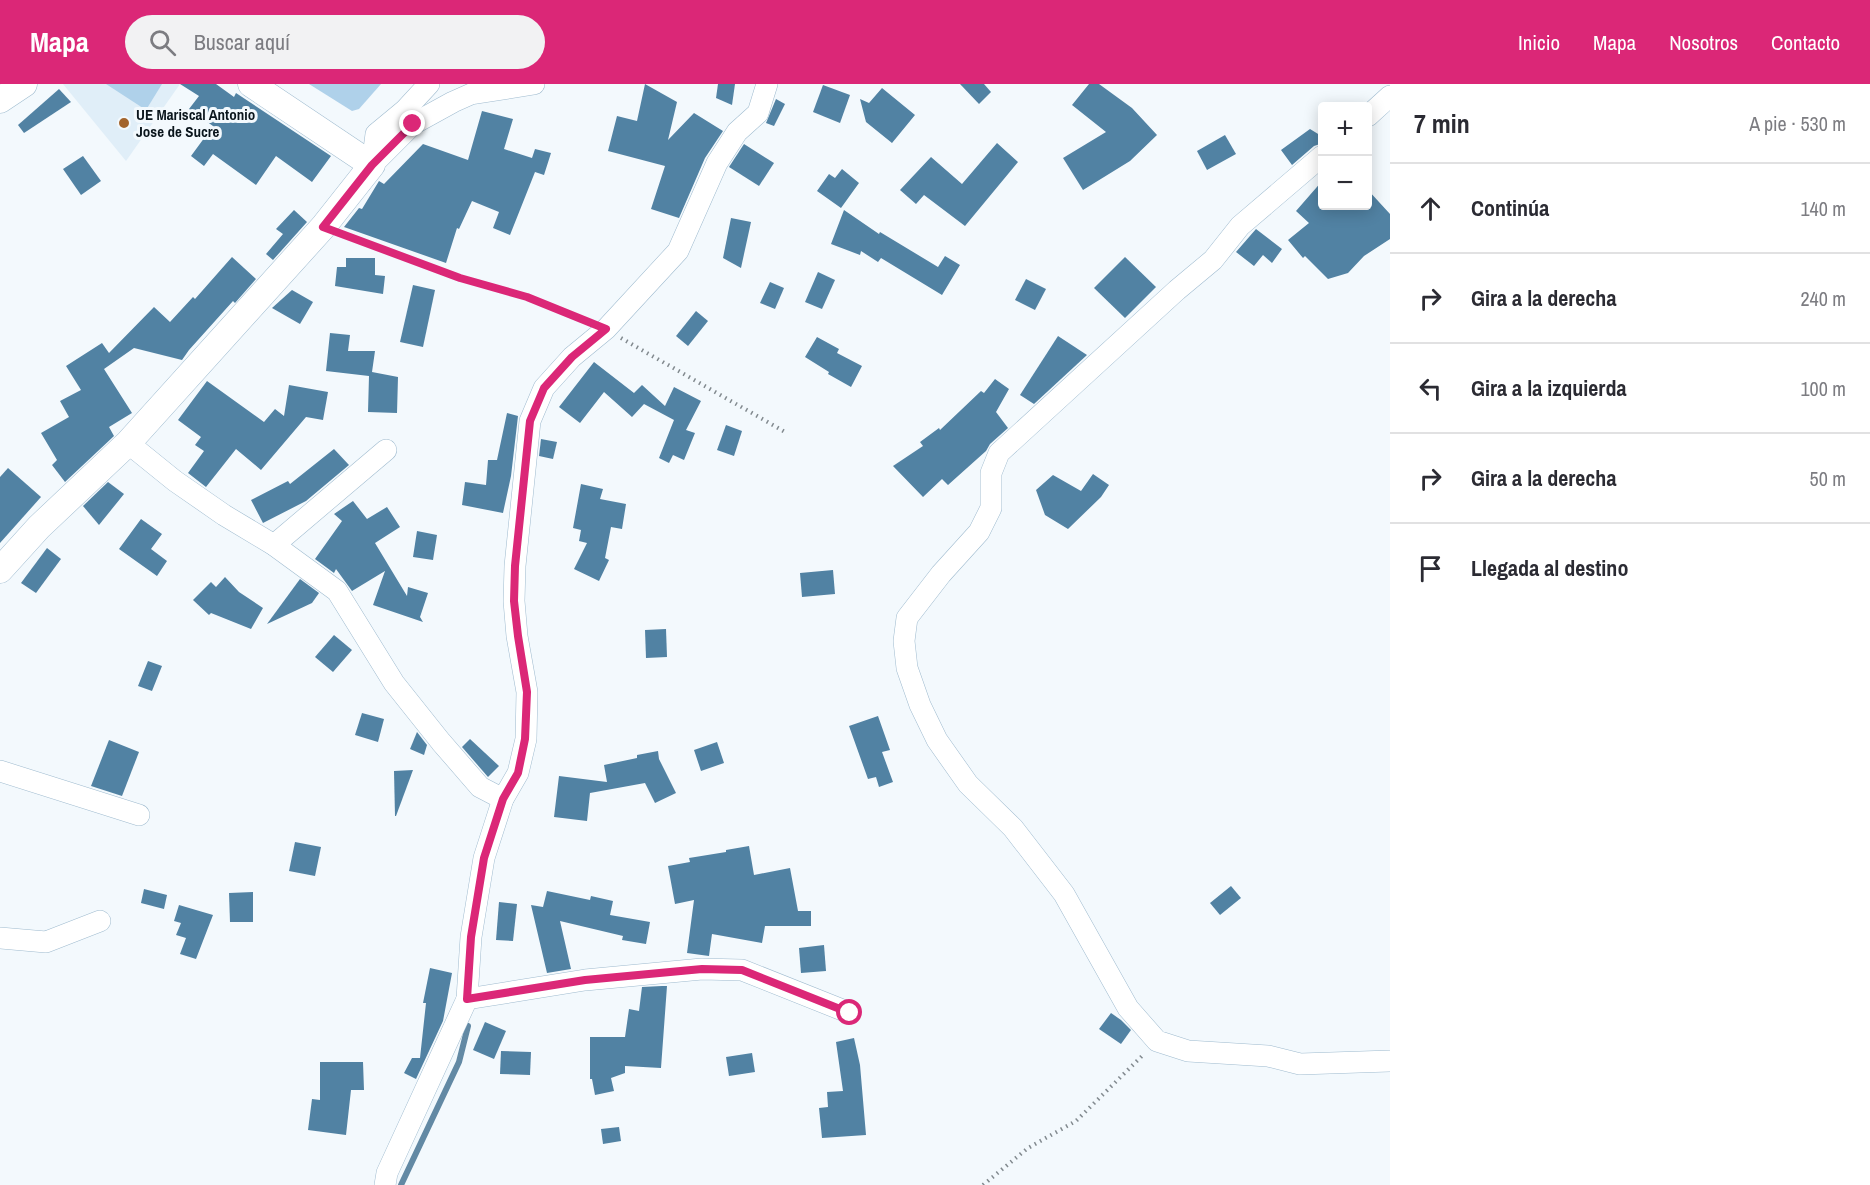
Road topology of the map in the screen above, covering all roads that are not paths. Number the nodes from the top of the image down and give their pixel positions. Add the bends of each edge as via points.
1 (24, 84) edge
2 (252, 84) edge
3 (429, 84) edge
4 (534, 84) edge
5 (766, 84) edge
6 (1390, 96) edge
7 (0, 100) edge
8 (1372, 112) edge
9 (1318, 160) edge
10 (372, 165) junction
11 (128, 443) junction
12 (386, 450) dead end
13 (274, 546) junction
14 (0, 570) edge
15 (0, 771) edge
16 (503, 799) junction
17 (139, 815) dead end
18 (100, 921) dead end
19 (0, 938) edge
20 (467, 999) junction
21 (850, 1013) dead end
22 (1390, 1061) edge
23 (385, 1185) edge

1 - 7 street
2 - 10 street
3 - 10 street via 376,134
4 - 10 street via 471,94 453,102 413,124
5 - 16 street via 758,113 737,132 717,163 678,251 606,329 572,357 544,388 530,421 514,601 527,692 525,739 518,773
6 - 8 street
9 - 22 street via 1240,226 1213,260 999,453 991,473 991,508 979,532 907,618 904,641 907,668 937,740 968,784 1013,828 1064,894 1128,1008 1157,1041 1188,1051 1268,1056 1300,1064
10 - 11 street via 323,227
11 - 13 street via 175,481
11 - 14 street via 39,527
12 - 13 street
13 - 16 street via 337,591 393,683 480,787
15 - 17 street
16 - 20 street via 484,858 471,937
18 - 19 street via 46,942
20 - 21 street via 585,980 702,969 742,970
20 - 23 street via 387,1173

